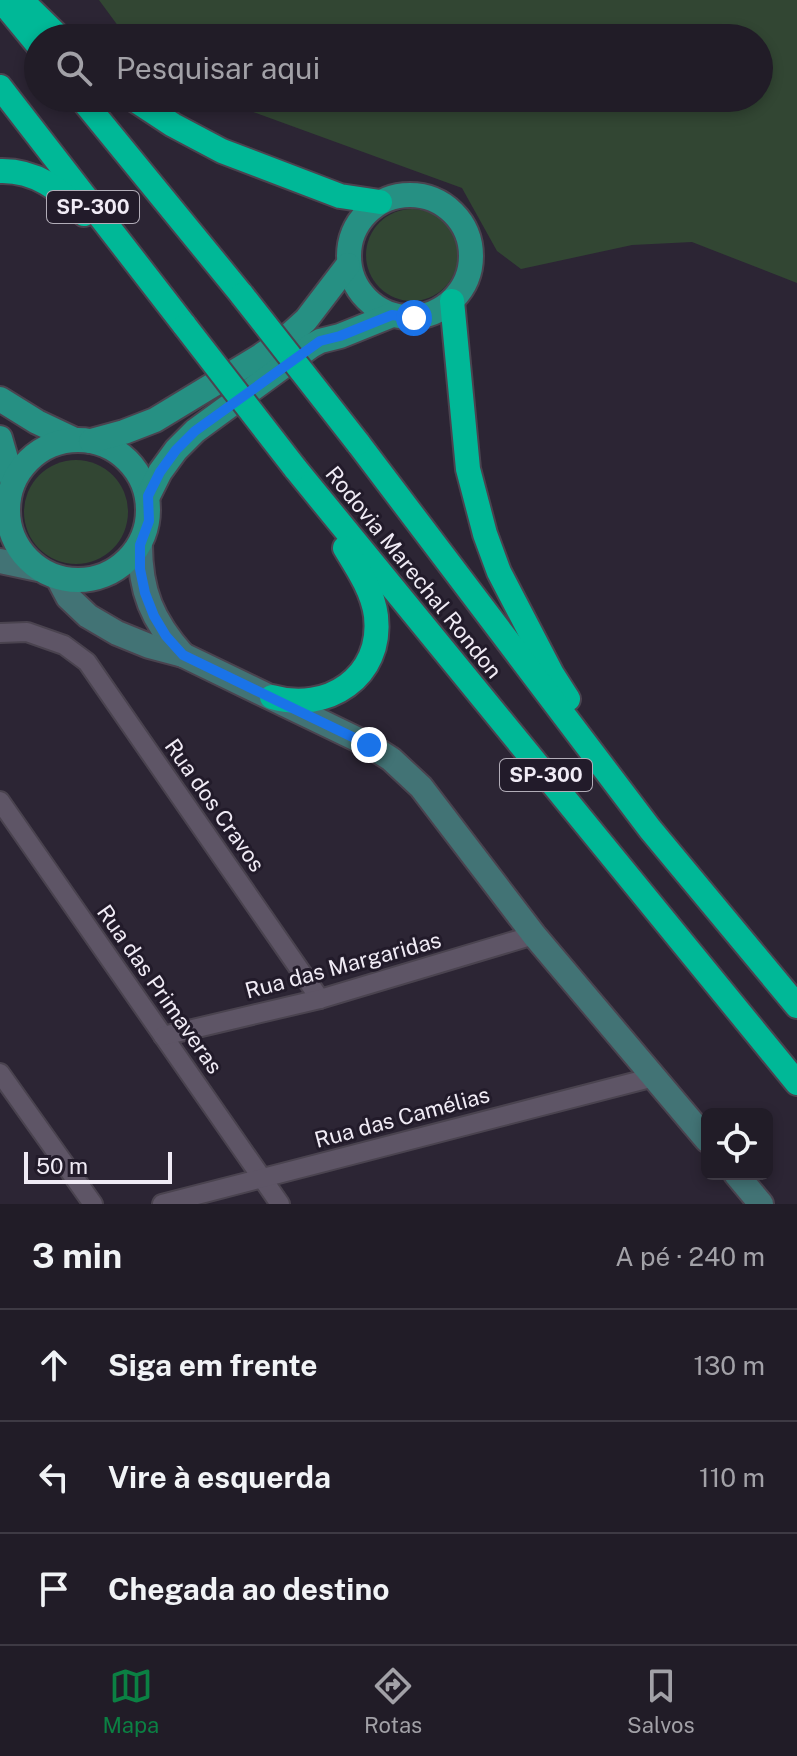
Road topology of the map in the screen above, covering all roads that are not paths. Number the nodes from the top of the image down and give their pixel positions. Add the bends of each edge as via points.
1 (1, 0) edge
2 (21, 0) edge
3 (46, 24) edge
4 (24, 28) edge
5 (0, 87) edge
6 (92, 112) edge
7 (153, 112) edge
8 (0, 171) edge
9 (380, 202) junction
10 (348, 265) junction
11 (160, 293) junction
12 (452, 301) junction
13 (392, 315) junction
14 (0, 399) edge
15 (0, 438) edge
16 (83, 440) junction
17 (295, 468) junction
18 (7, 494) edge
19 (148, 496) junction
20 (140, 545) junction
21 (0, 561) edge
22 (48, 573) junction
23 (0, 633) edge
24 (183, 655) junction
25 (272, 697) junction
26 (0, 801) edge
27 (650, 829) junction
28 (534, 935) junction
29 (320, 999) junction
30 (797, 1006) edge
31 (163, 1036) junction
32 (0, 1073) edge
33 (654, 1077) junction
34 (797, 1083) edge
35 (701, 1133) edge
36 (262, 1178) junction
37 (740, 1180) edge
38 (93, 1204) edge
39 (162, 1204) edge
40 (280, 1204) edge
41 (758, 1204) edge

1 - 4 highway
2 - 3 highway
5 - 11 highway, Rodovia Marechal Rondon / SP-300
6 - 27 highway, Rodovia Marechal Rondon / SP-300, bridge via 358,443
7 - 9 highway via 222,151 340,196
8 - 11 highway via 49,183
9 - 10 main road via 354,229
9 - 12 main road via 416,195 435,200 464,226 471,264
10 - 13 main road via 356,287 372,305
10 - 16 main road via 306,320 259,357 155,420
11 - 17 highway, Rodovia Marechal Rondon / SP-300, bridge
12 - 13 main road via 414,318
12 - 27 highway via 468,469 499,572 552,674
13 - 19 main road via 311,346 195,431 160,472
14 - 16 main road via 37,422
15 - 18 main road
16 - 18 main road via 49,446 27,461
16 - 19 main road via 111,448 128,460
17 - 25 highway via 361,574 373,603 375,642 365,666 336,693 311,701
17 - 34 highway, Rodovia Marechal Rondon / SP-300
18 - 22 main road via 9,525 19,549
19 - 20 main road via 149,521
20 - 22 main road via 119,568 89,580
20 - 24 street via 145,593 166,636
21 - 22 street
22 - 24 street via 88,616 117,633
23 - 29 street, Rua dos Cravos via 27,632 64,645 87,662
24 - 25 street
25 - 28 street via 391,759 421,787
26 - 31 street, Rua das Primaveras
27 - 30 highway, Rodovia Marechal Rondon / SP-300
28 - 29 street, Rua das Margaridas
28 - 33 street
29 - 31 street, Rua das Margaridas
31 - 36 street, Rua das Primaveras
32 - 38 street
33 - 35 street
33 - 36 street, Rua das Camélias
36 - 39 street, Rua das Camélias
36 - 40 street, Rua das Primaveras
37 - 41 street

